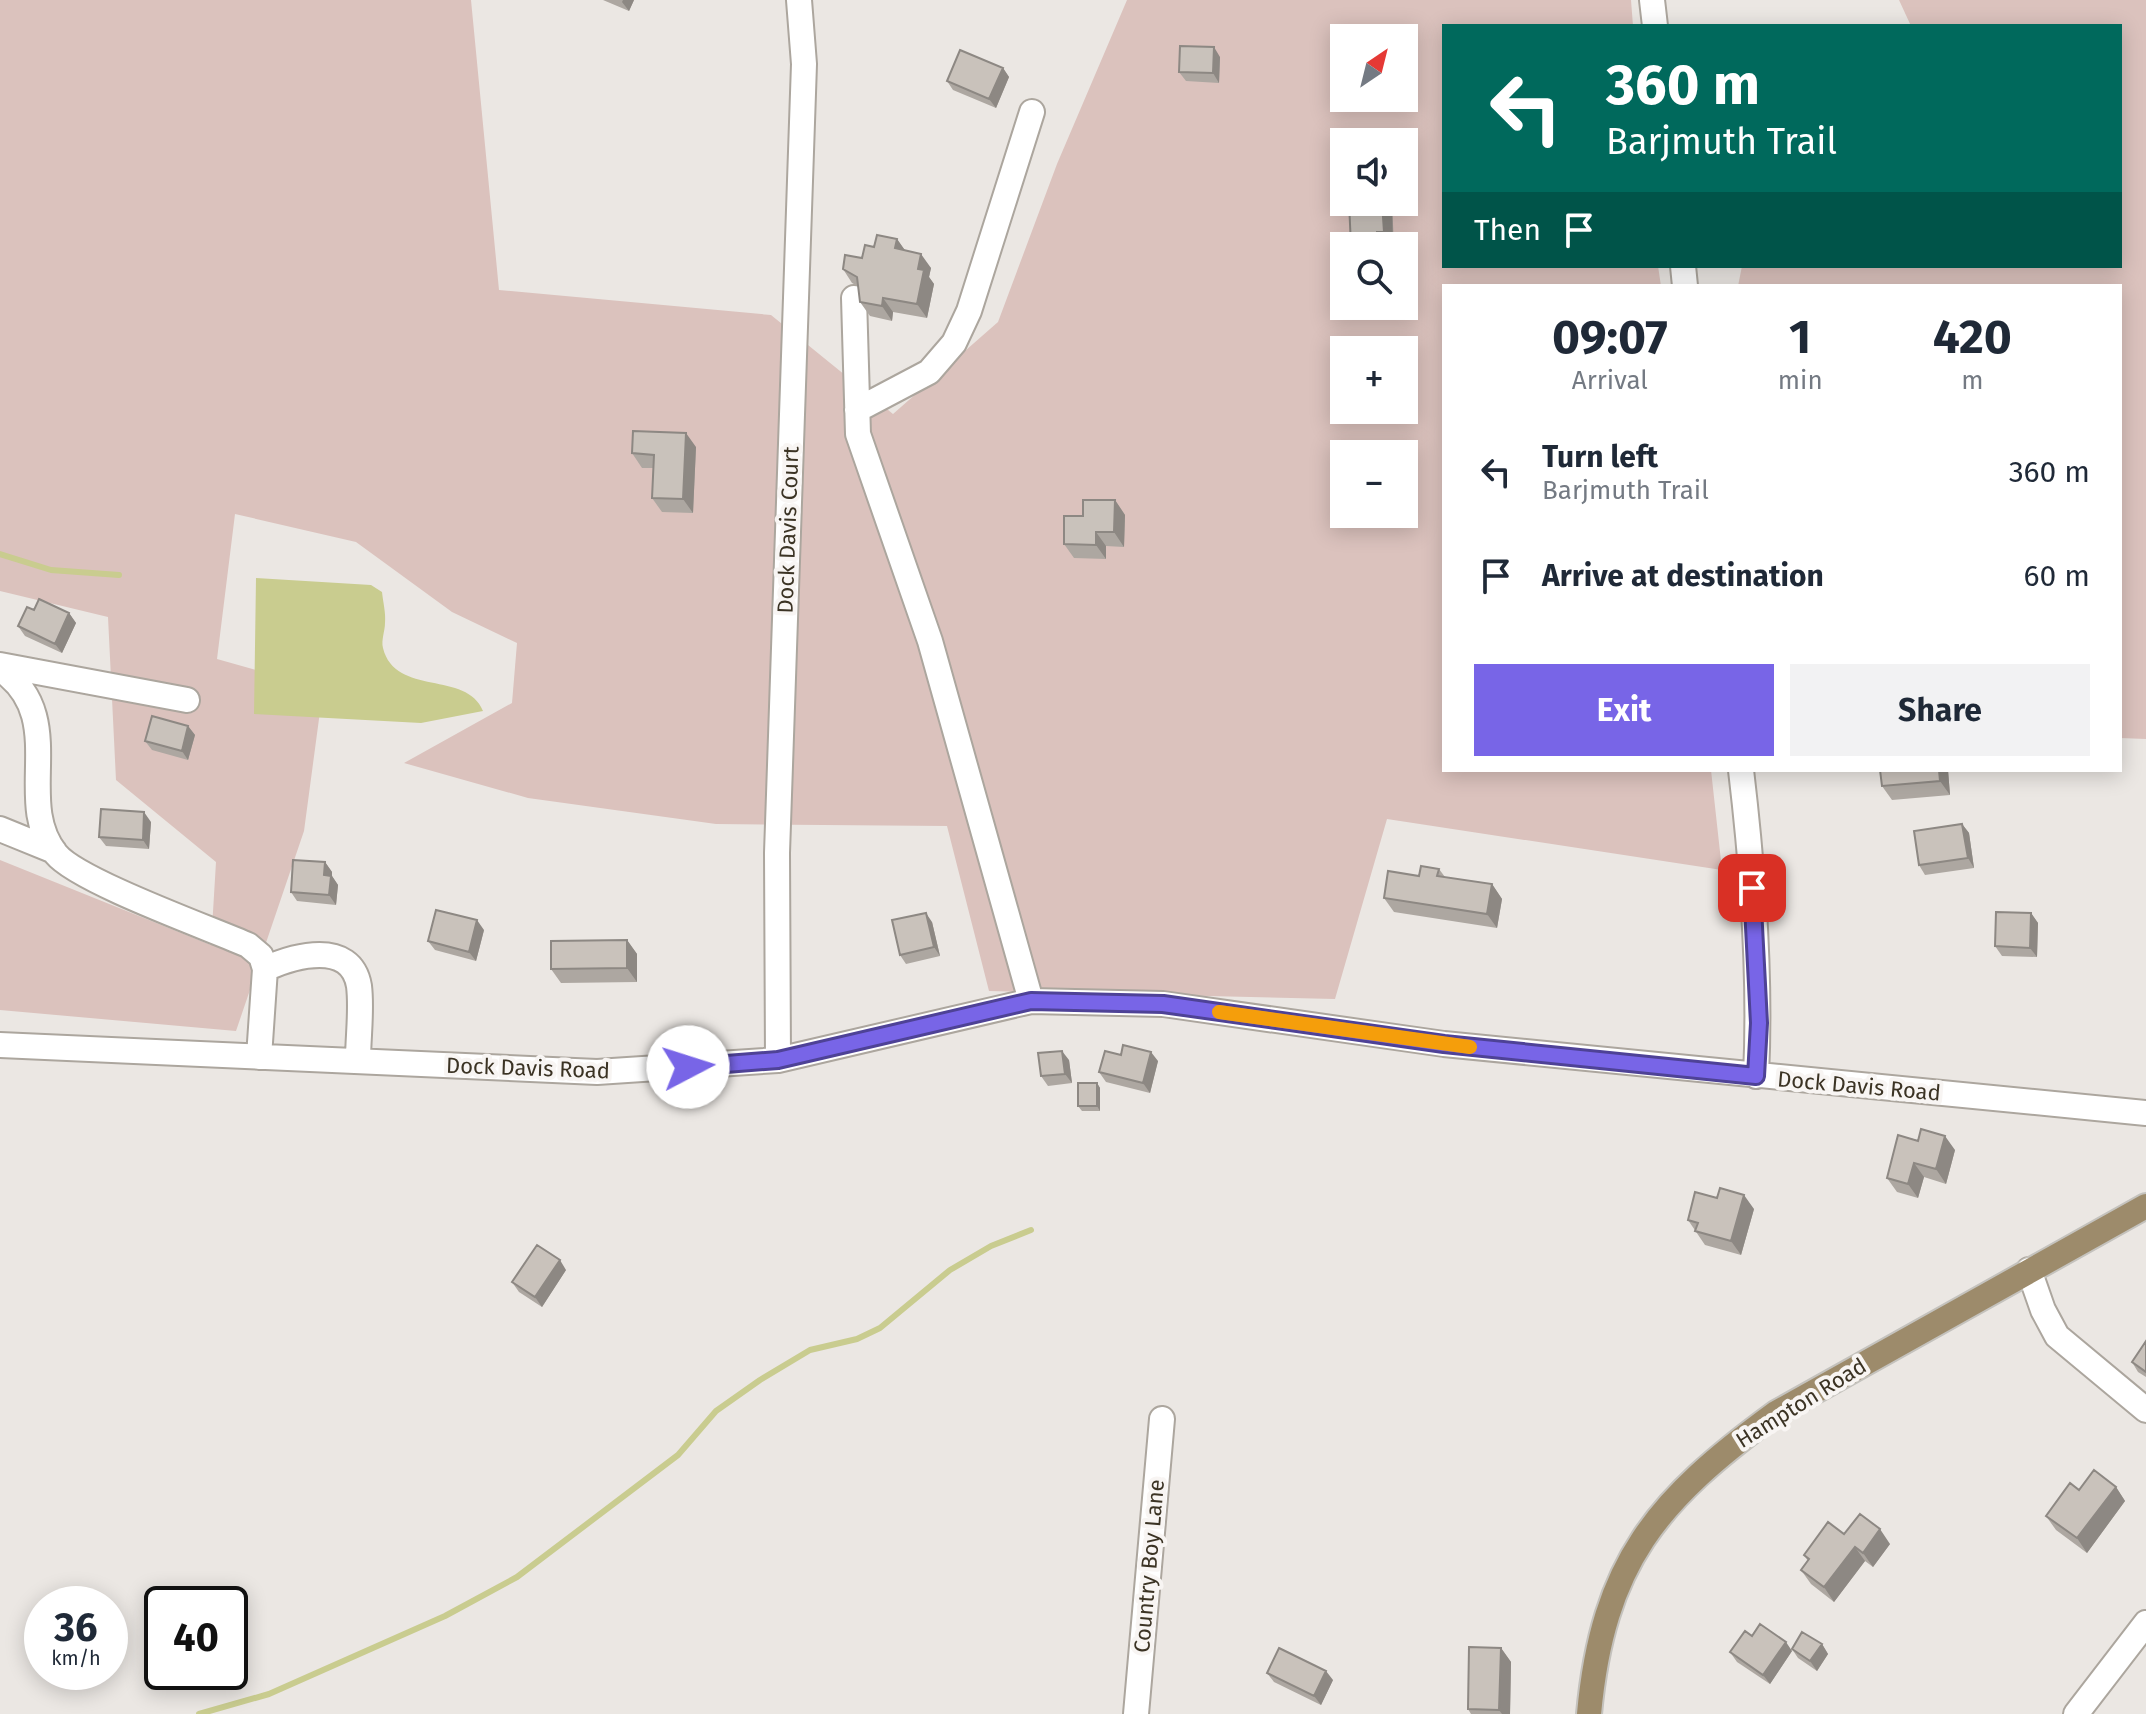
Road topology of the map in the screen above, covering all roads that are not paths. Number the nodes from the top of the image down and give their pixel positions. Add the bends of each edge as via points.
1 (799, 0) edge
2 (1652, 0) edge
3 (1655, 24) edge
4 (1032, 112) dead end
5 (854, 298) edge
6 (857, 410) junction
7 (0, 667) edge
8 (187, 700) dead end
9 (1741, 772) edge
10 (0, 829) edge
11 (54, 851) junction
12 (265, 969) junction
13 (1031, 1001) junction
14 (0, 1045) edge
15 (259, 1057) junction
16 (778, 1060) junction
17 (358, 1061) junction
18 (1756, 1076) junction
19 (2146, 1113) edge
20 (2146, 1206) edge
21 (2029, 1270) junction
22 (2146, 1410) edge
23 (1162, 1419) dead end
24 (2146, 1623) edge
25 (1136, 1714) edge
26 (1589, 1714) edge
27 (2076, 1714) edge

1 - 16 street, Dock Davis Court via 804,64 777,853
2 - 3 street
4 - 6 street via 954,343 929,372
5 - 6 street
6 - 13 street via 858,434 930,641
7 - 8 street
7 - 11 street via 21,686 33,707 41,816
9 - 18 street via 1759,1023
10 - 11 street
11 - 12 street via 78,871 248,945 261,956
12 - 15 street
12 - 17 street via 312,953 336,958 352,971 359,985
13 - 16 street, Dock Davis Road
13 - 18 street, Dock Davis Road via 1163,1004 1444,1044
14 - 15 street, Dock Davis Road
15 - 17 street, Dock Davis Road
16 - 17 street, Dock Davis Road via 597,1072
18 - 19 street, Dock Davis Road
20 - 21 main road, Hampton Road
21 - 22 street via 2057,1336
21 - 26 main road, Hampton Road via 1776,1413 1680,1490 1648,1529 1618,1581 1599,1642
23 - 25 street, Country Boy Lane
24 - 27 street

